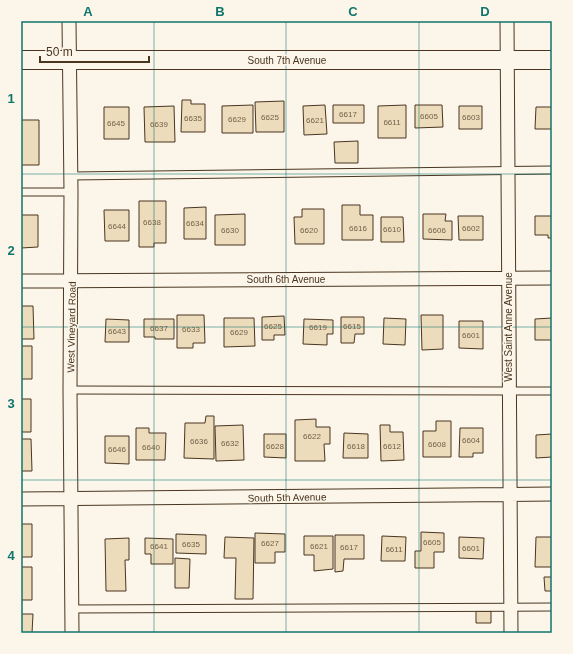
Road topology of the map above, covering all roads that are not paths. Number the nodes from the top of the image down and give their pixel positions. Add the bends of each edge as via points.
1 (70, 21) edge
2 (507, 21) edge
3 (21, 60) edge
4 (70, 60) junction
5 (506, 60) junction
6 (552, 60) edge
7 (507, 170) junction
8 (552, 170) edge
9 (71, 176) junction
10 (21, 192) edge
11 (71, 192) junction
12 (508, 278) junction
13 (552, 278) edge
14 (21, 281) edge
15 (71, 281) junction
16 (70, 390) junction
17 (552, 391) edge
18 (509, 392) junction
19 (509, 494) junction
20 (552, 494) edge
21 (21, 499) edge
22 (70, 499) junction
23 (552, 607) edge
24 (511, 608) junction
25 (72, 609) junction
26 (72, 633) edge
27 (511, 633) edge

1 - 4 street, West Vineyard Road
2 - 5 street, West Saint Anne Avenue
3 - 4 main road, South 7th Avenue
4 - 5 main road, South 7th Avenue
4 - 9 street, West Vineyard Road
5 - 6 main road, South 7th Avenue
5 - 7 street, West Saint Anne Avenue
7 - 8 lane
7 - 9 lane
7 - 12 street, West Saint Anne Avenue
9 - 11 street, West Vineyard Road
10 - 11 lane
11 - 15 street, West Vineyard Road
12 - 13 street, South 6th Avenue
12 - 15 street, South 6th Avenue
12 - 18 street, West Saint Anne Avenue
14 - 15 street, South 6th Avenue
15 - 16 street, West Vineyard Road
16 - 18 lane
16 - 22 street, West Vineyard Road
17 - 18 lane
18 - 19 street, West Saint Anne Avenue
19 - 20 street, South 5th Avenue
19 - 22 street, South 5th Avenue
19 - 24 street, West Saint Anne Avenue
21 - 22 street, South 5th Avenue
22 - 25 street, West Vineyard Road
23 - 24 lane
24 - 25 lane
24 - 27 street, West Saint Anne Avenue
25 - 26 street, West Vineyard Road

